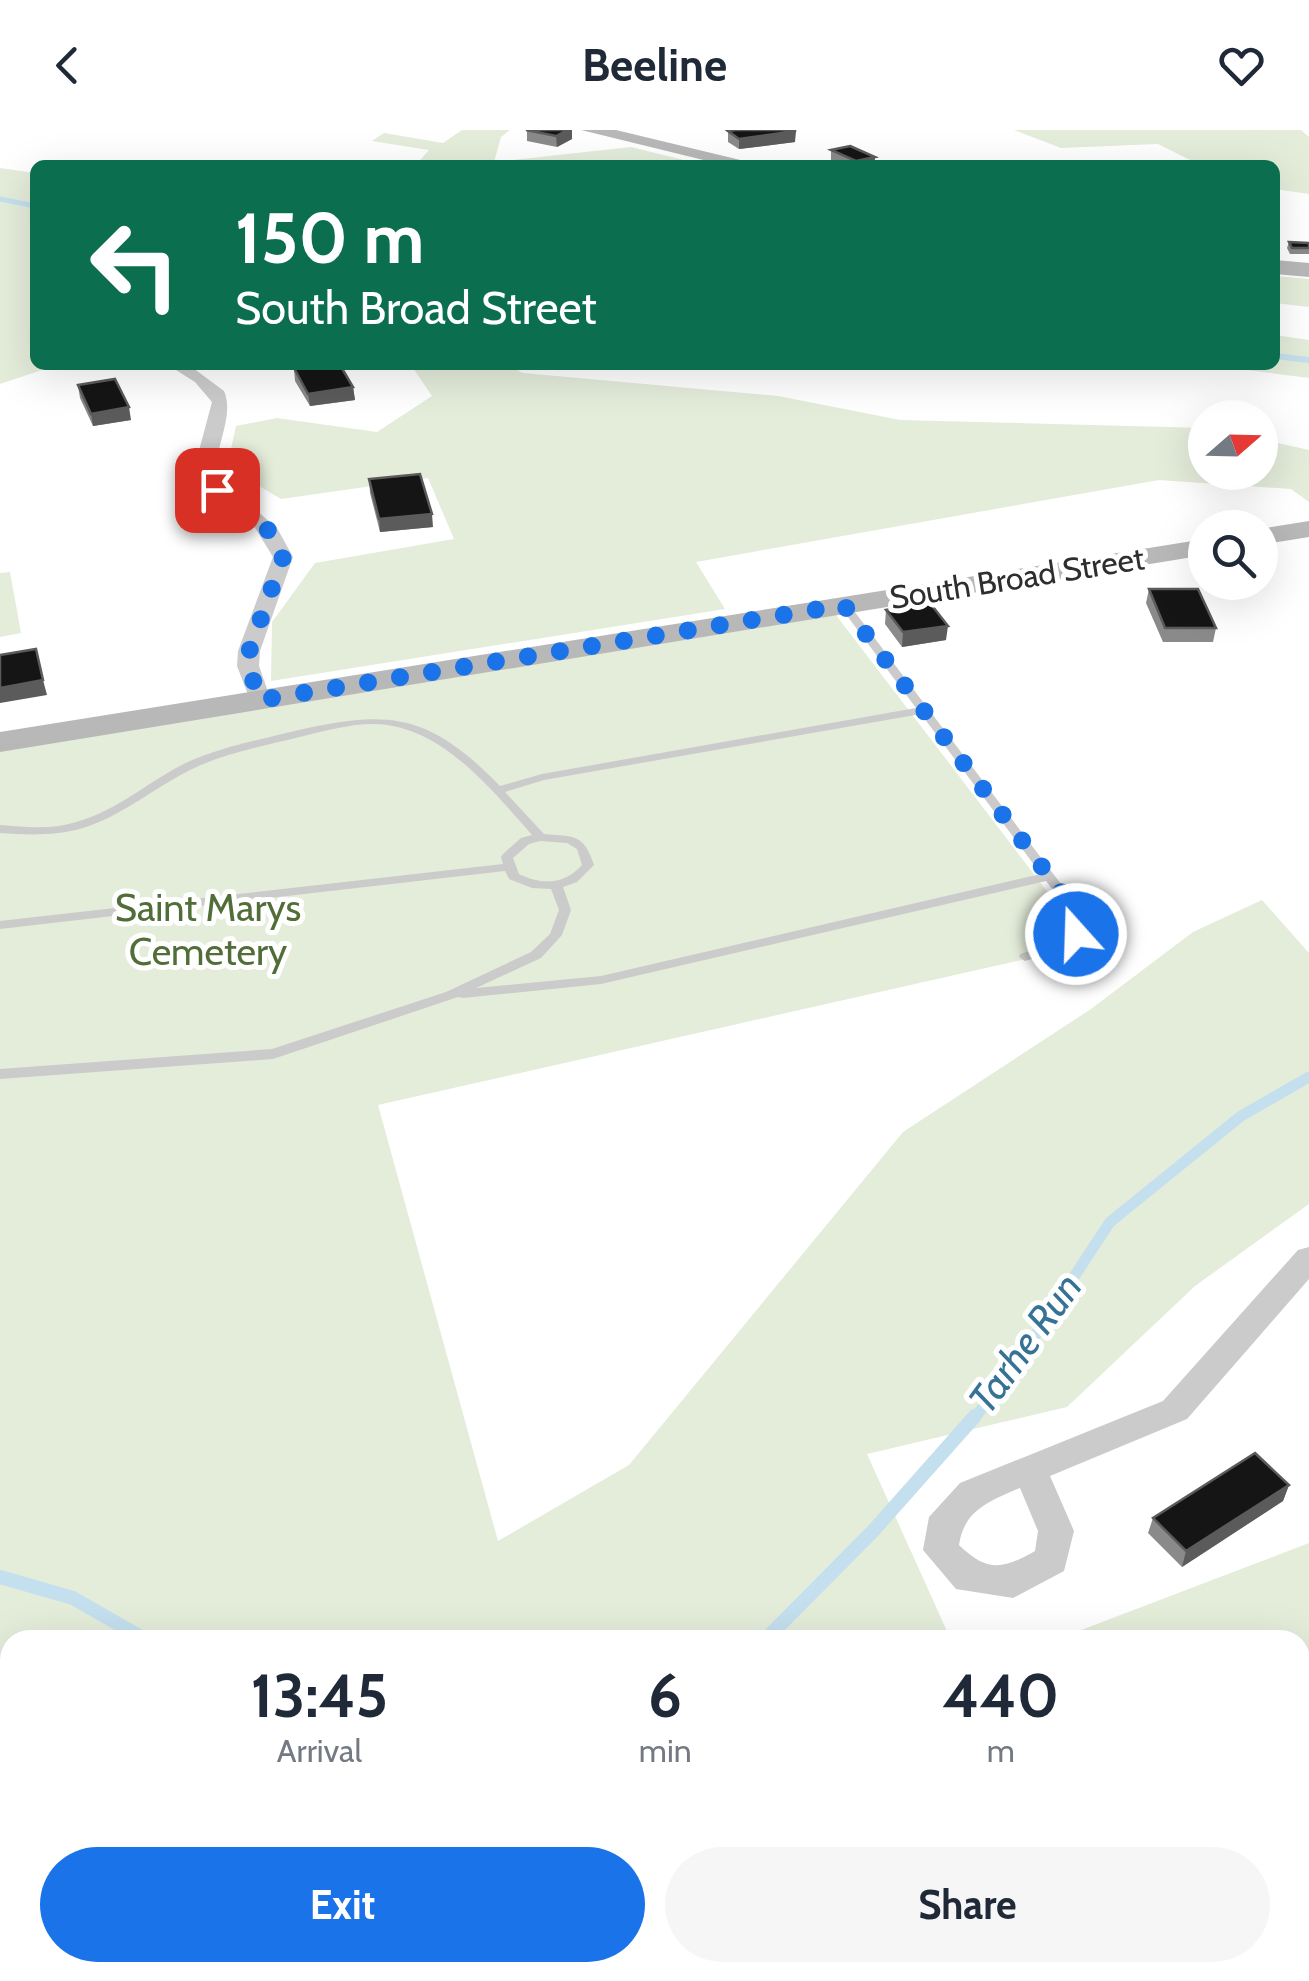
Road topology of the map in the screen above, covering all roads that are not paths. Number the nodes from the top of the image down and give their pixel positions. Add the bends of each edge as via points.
1 (590, 130) edge
2 (728, 160) edge
3 (1280, 267) edge
4 (1309, 270) edge
5 (185, 370) edge
6 (1309, 529) edge
7 (1278, 535) edge
8 (1188, 550) edge
9 (844, 605) junction
10 (260, 700) junction
11 (923, 710) junction
12 (0, 742) edge
13 (498, 790) junction
14 (0, 829) edge
15 (540, 837) junction
16 (507, 867) junction
17 (1050, 876) junction
18 (556, 885) junction
19 (0, 925) edge
20 (1025, 957) dead end
21 (451, 996) junction
22 (0, 1074) edge
23 (1309, 1258) edge
24 (1029, 1468) dead end

1 - 2 street
3 - 4 street
5 - 10 street via 221,400 206,451 207,477 266,526 283,557 249,652
6 - 7 street
8 - 9 street, South Broad Street
9 - 10 street, South Broad Street
9 - 11 lane
10 - 12 street, South Broad Street
11 - 13 lane
11 - 17 lane
13 - 14 lane via 420,730 379,720 254,744 184,768 88,826 50,833
13 - 15 lane
15 - 16 lane via 514,848
15 - 18 lane via 570,840 588,856 582,874
16 - 18 lane via 524,882
16 - 19 lane
17 - 20 lane via 1080,917 1076,934
17 - 21 lane via 602,980
18 - 21 lane via 565,910 556,935 536,955
21 - 22 lane via 272,1054
23 - 24 street via 1175,1410

